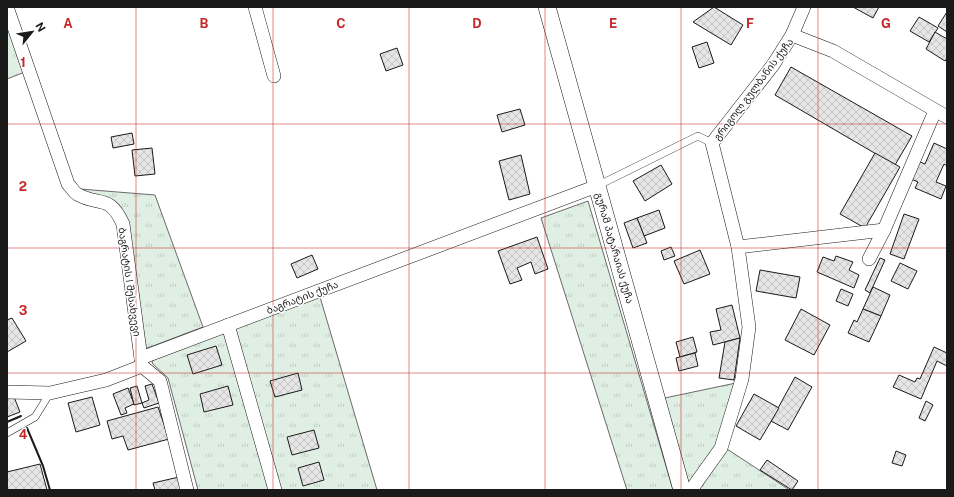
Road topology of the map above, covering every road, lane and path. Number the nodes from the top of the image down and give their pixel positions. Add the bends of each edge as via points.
1 (7, 7) edge
2 (255, 7) edge
3 (547, 7) edge
4 (804, 7) edge
5 (792, 35) junction
6 (274, 76) dead end
7 (935, 111) junction
8 (947, 117) edge
9 (712, 143) junction
10 (597, 186) junction
11 (884, 230) junction
12 (738, 247) junction
13 (869, 259) dead end
14 (228, 325) junction
15 (142, 362) junction
16 (7, 392) edge
17 (50, 394) junction
18 (7, 433) edge
19 (187, 490) edge
20 (275, 490) edge
21 (682, 490) edge
22 (691, 490) edge

1 - 15 street, ბაგრატის I შესახვევი via 68,184 76,194 110,204 123,224
2 - 6 street
3 - 10 street, გურამ პატარაიას ქუჩა
4 - 5 street
5 - 7 street, გრიგოლ გულბანის ქუჩა via 833,51
5 - 9 street, გრიგოლ გულბანის ქუჩა via 773,65
7 - 8 street, გრიგოლ გულბანის ქუჩა
7 - 11 street
9 - 10 lane via 698,136
9 - 12 street, გრიგოლ გულბანის ქუჩა
10 - 14 street, ბაგრატის ქუჩა
10 - 21 street, გურამ პატარაიას ქუჩა
11 - 12 street
11 - 13 street
12 - 22 street, გრიგოლ გულბანის ქუჩა via 749,327 742,379 721,448
14 - 15 street, ბაგრატის ქუჩა
14 - 20 street
15 - 17 street, ბაგრატის ქუჩა via 106,380
15 - 19 street via 160,381
16 - 17 street, ბაგრატის ქუჩა
17 - 18 lane via 35,417

